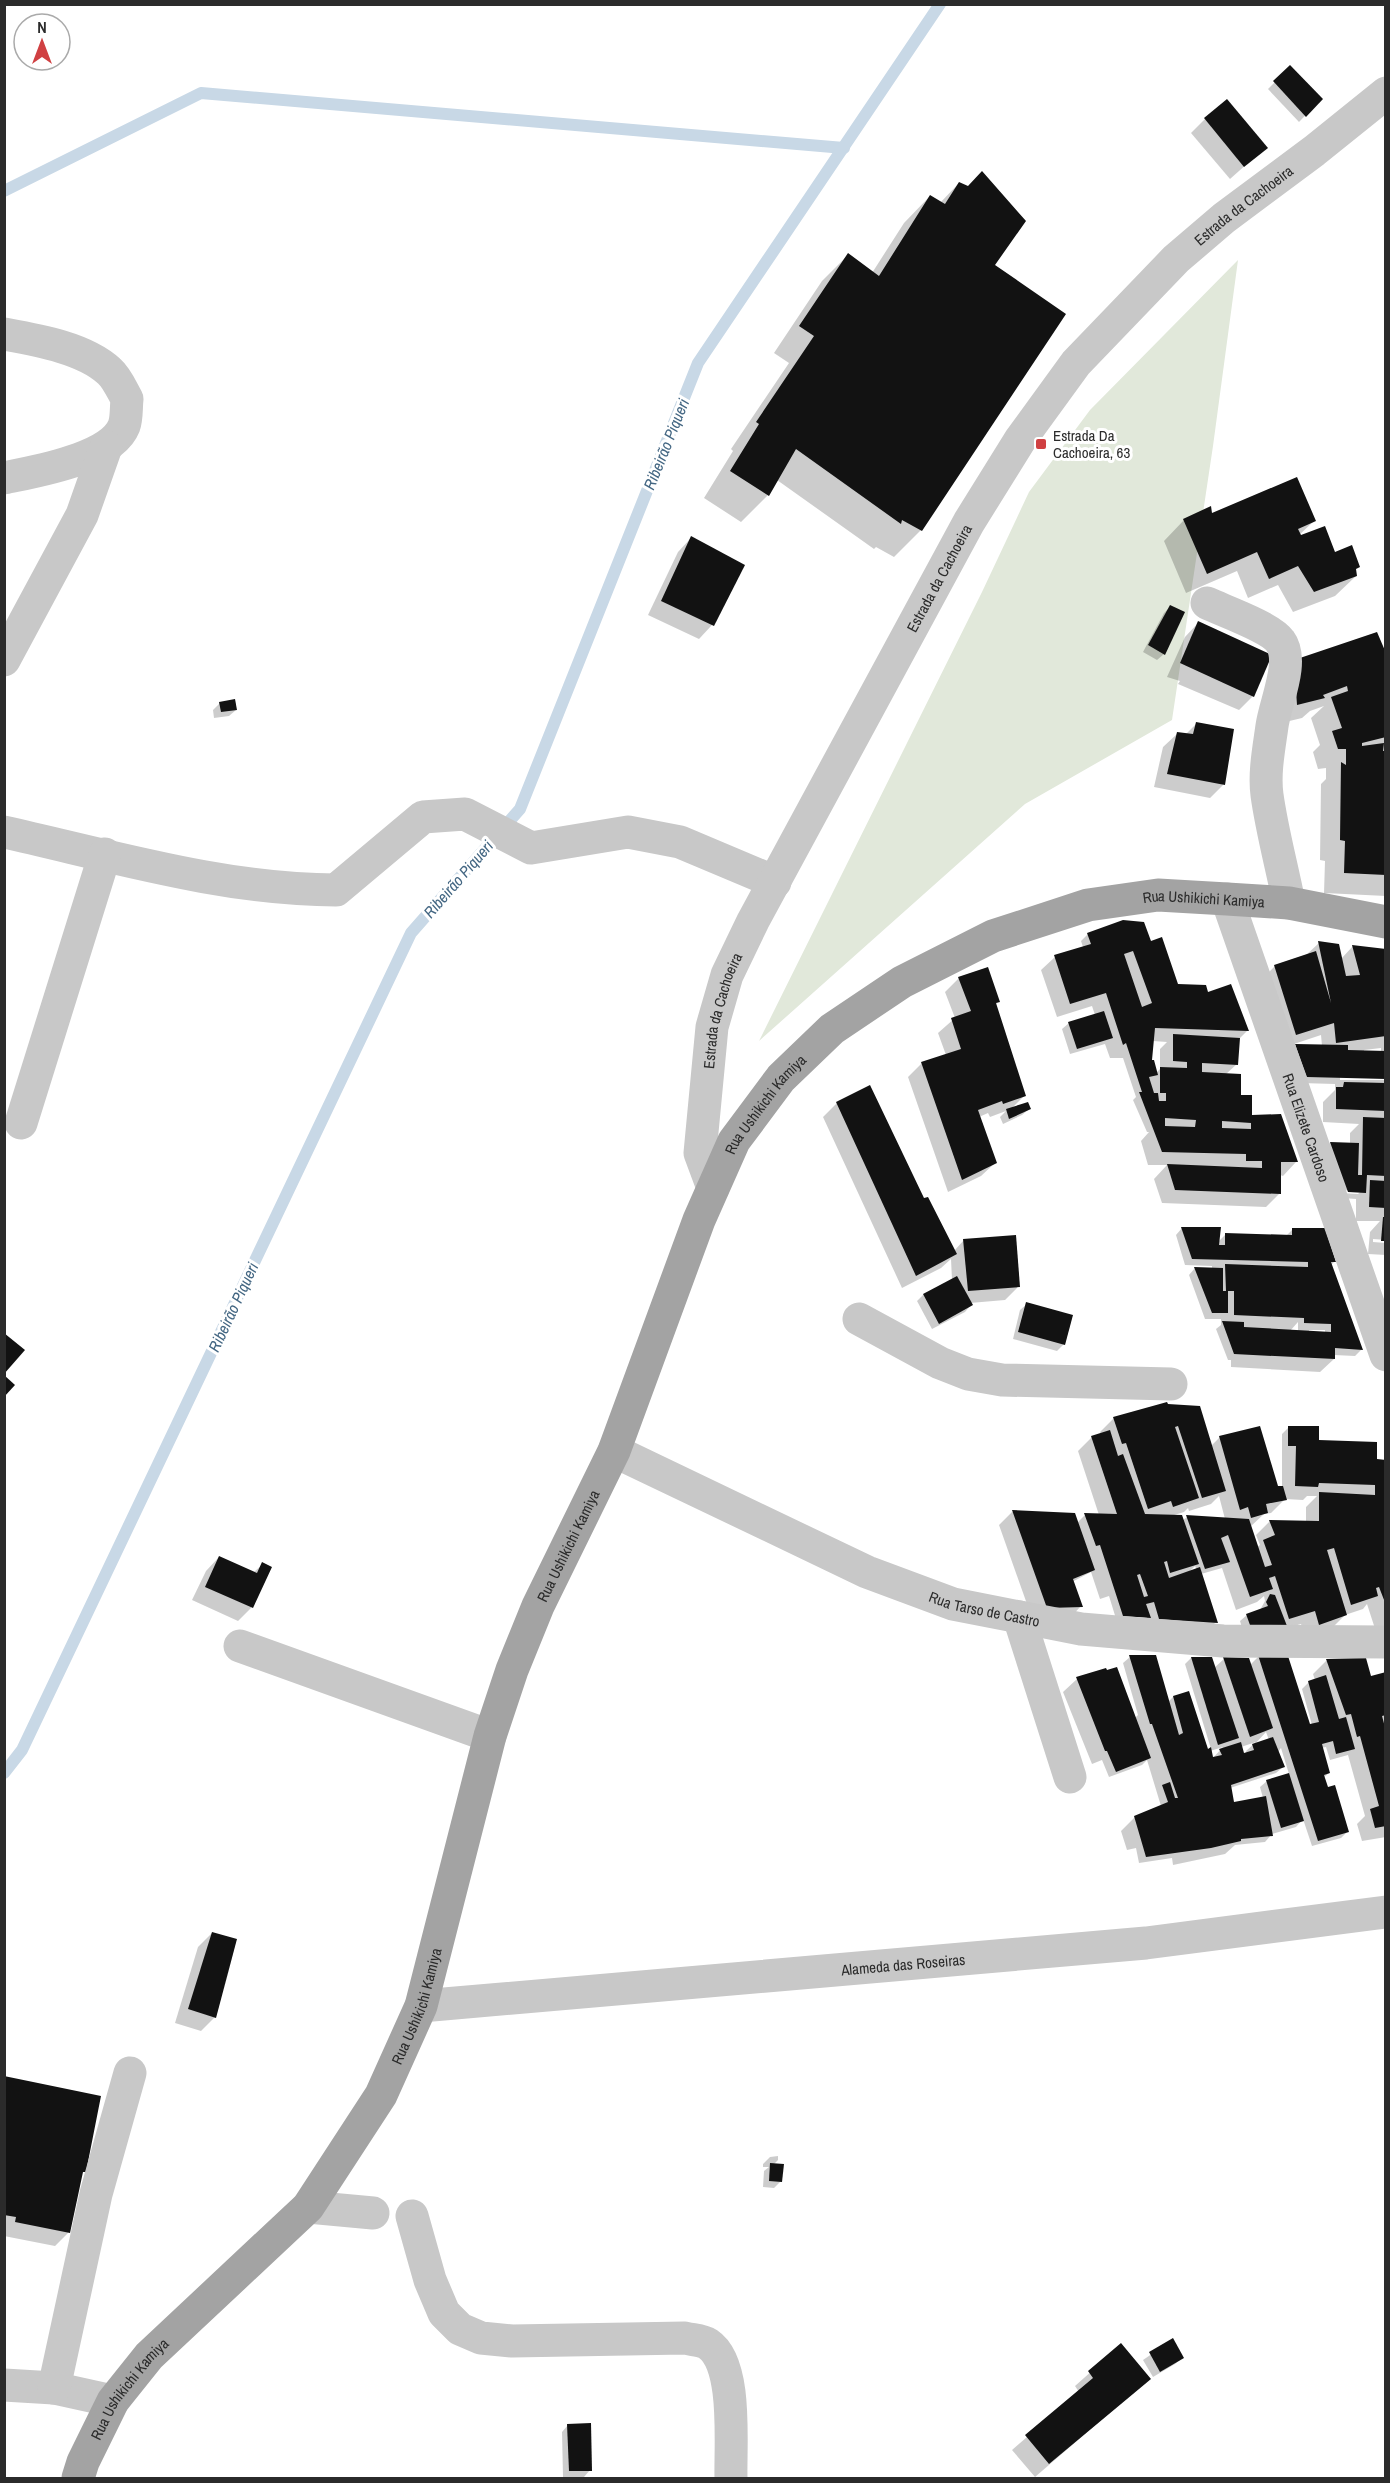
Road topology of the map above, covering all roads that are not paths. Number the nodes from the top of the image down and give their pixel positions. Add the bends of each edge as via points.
1 (1386, 93) edge
2 (4, 334) edge
3 (106, 447) junction
4 (4, 478) edge
5 (1207, 603) dead end
6 (4, 660) edge
7 (4, 832) edge
8 (105, 854) junction
9 (775, 882) junction
10 (1227, 899) junction
11 (1290, 903) junction
12 (1386, 922) edge
13 (21, 1123) dead end
14 (713, 1188) junction
15 (859, 1319) dead end
16 (1386, 1355) edge
17 (1171, 1384) dead end
18 (614, 1451) junction
19 (1019, 1617) junction
20 (1386, 1642) edge
21 (240, 1646) dead end
22 (490, 1736) junction
23 (1070, 1777) dead end
24 (1386, 1912) edge
25 (421, 2006) junction
26 (130, 2073) dead end
27 (308, 2207) junction
28 (373, 2213) dead end
29 (412, 2216) dead end
30 (4, 2385) edge
31 (54, 2388) junction
32 (112, 2401) junction
33 (78, 2478) edge
34 (731, 2478) edge

1 - 9 street, Estrada da Cachoeira via 1176,259 1076,363 1020,440 969,522
2 - 3 street via 50,342 110,372 127,399 124,427
3 - 4 street via 64,464
3 - 6 street via 82,515
5 - 11 street, Rua Ushikichi Kamiya via 1272,633 1281,642 1284,678 1274,717 1266,793
7 - 8 street
8 - 9 street via 232,882 336,890 423,817 465,814 531,848 628,832 680,842
8 - 13 street
9 - 14 street, Estrada da Cachoeira via 727,975 712,1027 700,1154
10 - 11 main road, Rua Ushikichi Kamiya
10 - 14 main road, Rua Ushikichi Kamiya via 1158,895 1088,905 993,936 902,982 832,1029 781,1078 734,1141
10 - 16 street, Rua Elizete Cardoso
11 - 12 main road, Rua Ushikichi Kamiya
14 - 18 main road, Rua Ushikichi Kamiya
15 - 17 street via 968,1374 1002,1380
18 - 19 street, Rua Tarso de Castro via 867,1572 953,1604
18 - 22 main road, Rua Ushikichi Kamiya via 538,1606
19 - 20 street, Rua Tarso de Castro via 1081,1629 1223,1641
19 - 23 street
21 - 22 street
22 - 25 main road, Rua Ushikichi Kamiya
24 - 25 street, Alameda das Roseiras via 1146,1943
25 - 27 main road, Rua Ushikichi Kamiya via 381,2095
26 - 31 street via 96,2194
27 - 28 street
27 - 32 main road, Rua Ushikichi Kamiya via 149,2356
29 - 34 street via 444,2313 460,2329 481,2338 512,2342 685,2338 707,2343 719,2357 727,2377
30 - 31 street
31 - 32 street
32 - 33 main road, Rua Ushikichi Kamiya

